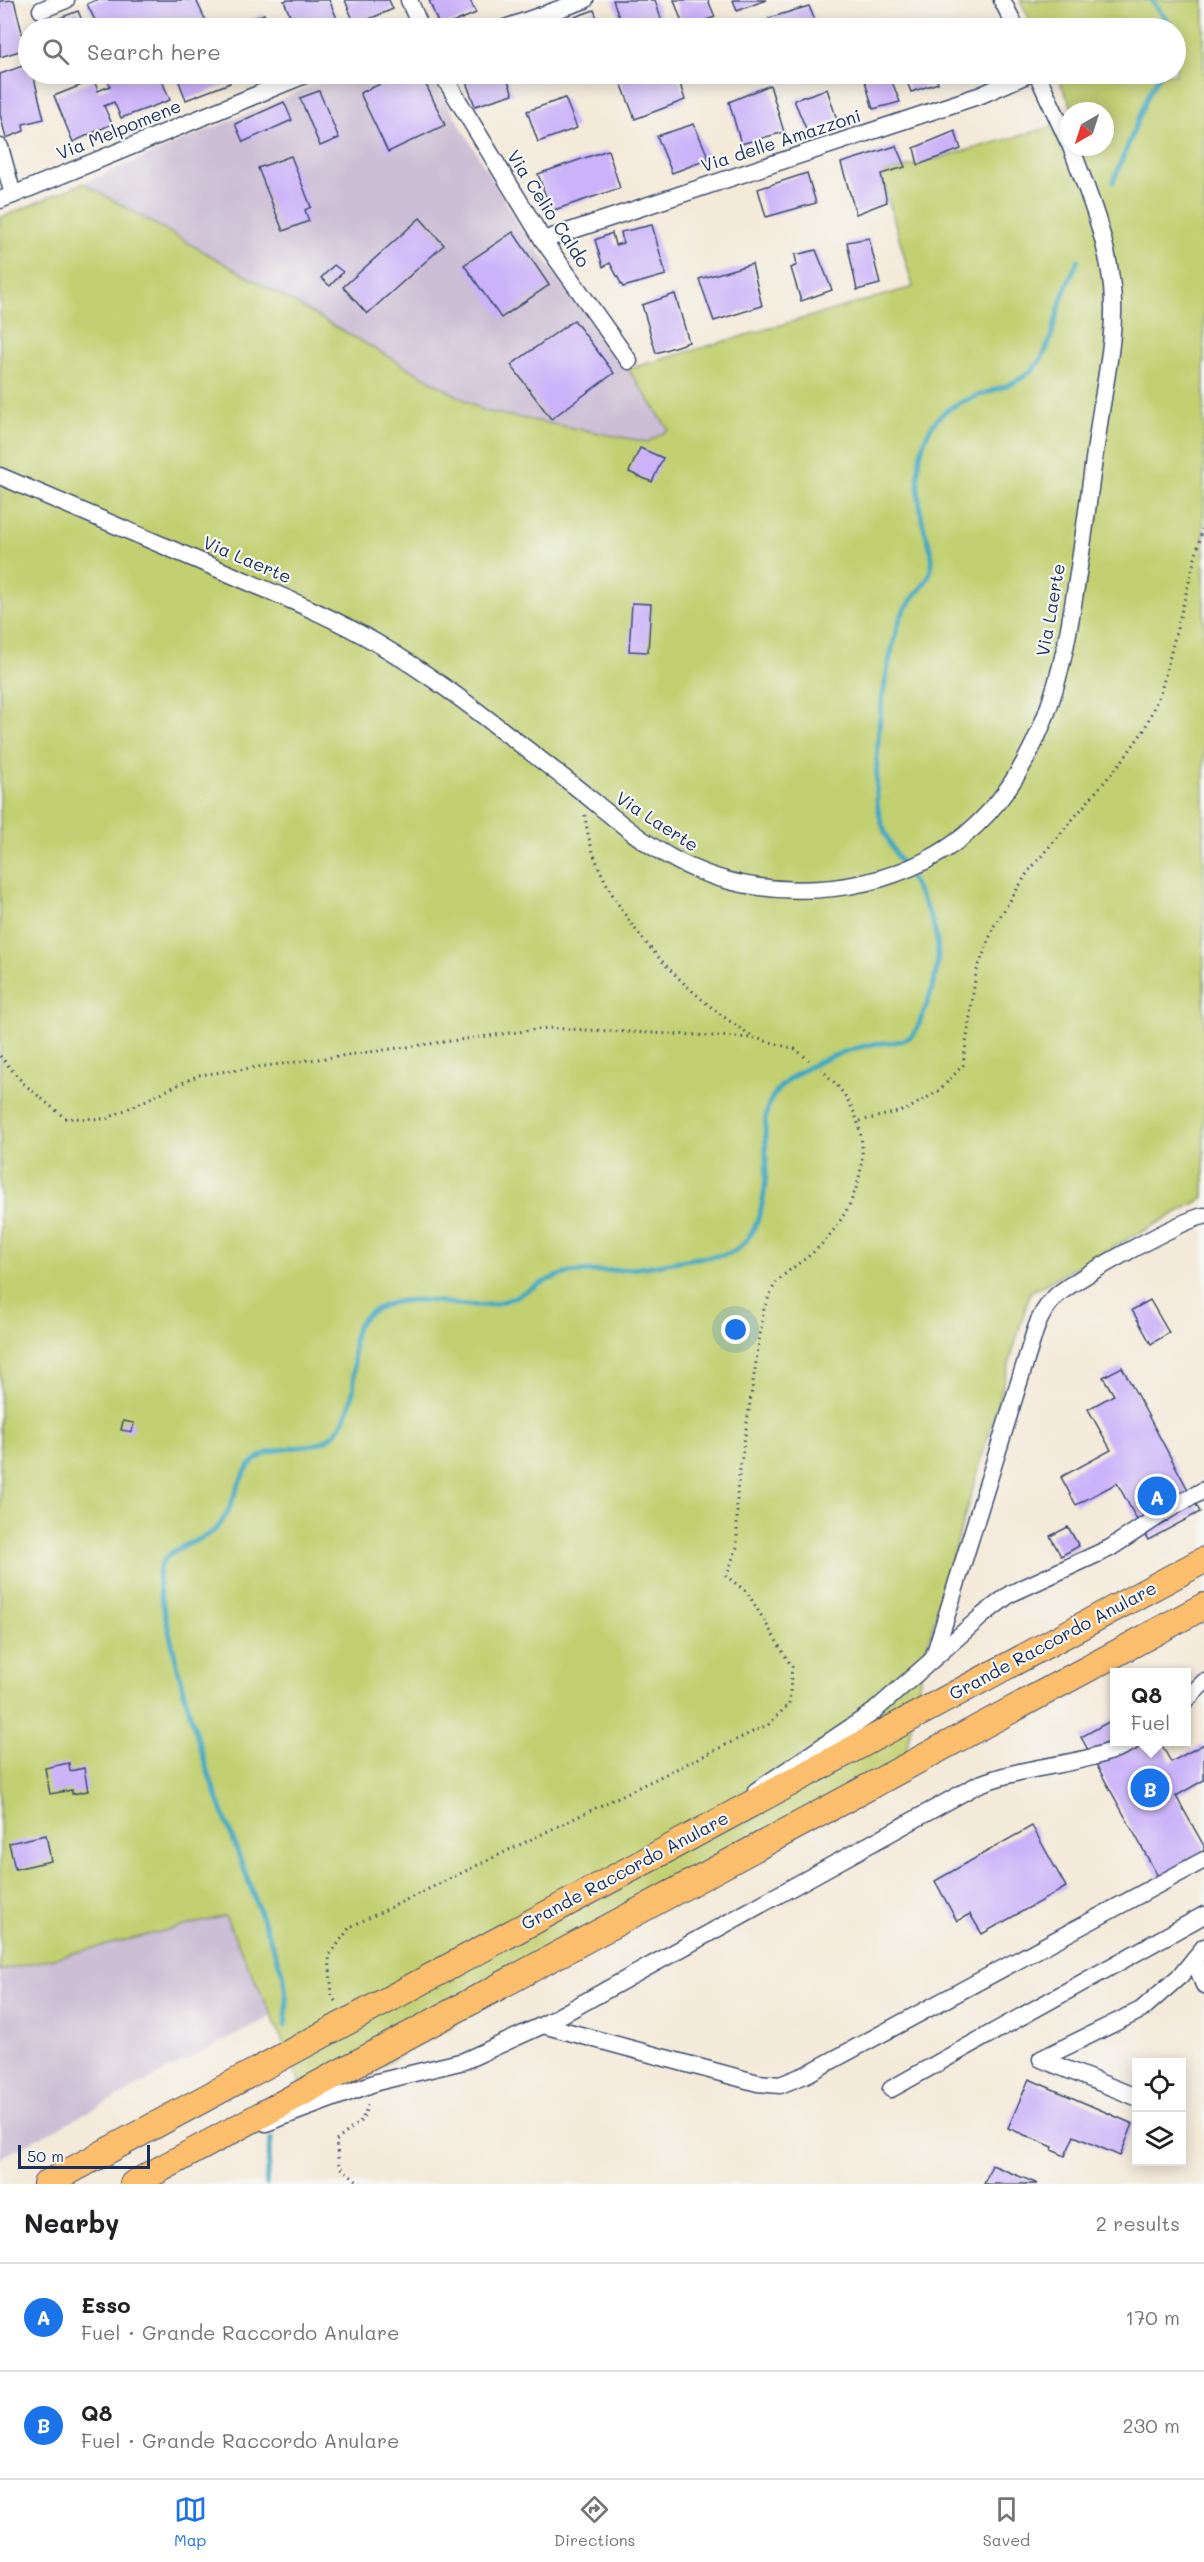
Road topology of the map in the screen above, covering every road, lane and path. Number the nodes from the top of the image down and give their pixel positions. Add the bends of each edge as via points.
1 (66, 0) edge
2 (409, 0) edge
3 (585, 0) edge
4 (1002, 0) edge
5 (41, 10) dead end
6 (415, 18) edge
7 (534, 18) edge
8 (1011, 18) edge
9 (283, 84) edge
10 (448, 84) edge
11 (1006, 84) edge
12 (1042, 84) edge
13 (1060, 124) edge
14 (0, 147) edge
15 (1074, 156) edge
16 (7, 197) edge
17 (543, 240) junction
18 (629, 361) dead end
19 (0, 476) edge
20 (1204, 523) edge
21 (583, 793) junction
22 (755, 1038) junction
23 (0, 1056) edge
24 (809, 1060) dead end
25 (821, 1070) dead end
26 (860, 1121) junction
27 (1204, 1216) edge
28 (1204, 1490) edge
29 (1204, 1560) edge
30 (1204, 1606) edge
31 (933, 1658) junction
32 (1204, 1682) edge
33 (1191, 1695) edge
34 (1122, 1746) edge
35 (709, 1826) junction
36 (1204, 1860) edge
37 (1204, 1915) edge
38 (1199, 1953) edge
39 (1204, 1984) edge
40 (335, 2001) dead end
41 (543, 2025) junction
42 (377, 2082) junction
43 (891, 2089) dead end
44 (1132, 2095) edge
45 (206, 2145) junction
46 (46, 2184) edge
47 (134, 2184) edge
48 (361, 2184) edge

1 - 5 street
2 - 6 street
3 - 7 street
4 - 8 street
9 - 16 street, Via Melpomene
10 - 17 street, Via Celio Caldo
11 - 17 street, Via delle Amazzoni
12 - 13 street
14 - 16 street
15 - 21 street, Via Laerte via 1100,229 1110,274 1113,302 1109,352 1065,648 1047,717 1025,763 981,821 957,842 898,873 831,888 794,890 719,878 663,853
17 - 18 street, Via Celio Caldo
19 - 21 street, Via Laerte via 354,630 436,681
20 - 26 path via 1161,691 1144,730 1028,872 994,926 976,973 963,1065 940,1090 906,1110
21 - 22 path via 591,847 615,899 683,985 723,1019
22 - 23 path via 547,1028 199,1075 106,1119 65,1118 24,1084
22 - 24 path via 795,1049
25 - 26 path via 838,1084
26 - 40 path via 863,1166 845,1215 819,1247 776,1283 764,1308 737,1490 737,1547 726,1576 747,1592 792,1667 789,1704 769,1724 350,1927 329,1956
27 - 31 street via 1183,1222 1068,1287 1048,1305 1035,1331
28 - 31 street via 1110,1548 1010,1594
29 - 35 highway, Grande Raccordo Anulare
30 - 45 highway
31 - 35 street via 872,1713 793,1764
32 - 33 street
34 - 41 street via 1098,1755 1017,1771 977,1785
35 - 46 highway, Grande Raccordo Anulare
36 - 41 street via 780,2085 758,2083
37 - 43 street
38 - 39 street
38 - 44 street via 1181,1975 1141,2010 1041,2059
41 - 42 street via 464,2061
42 - 45 street
42 - 48 path via 363,2120 336,2141 339,2166
45 - 47 highway

